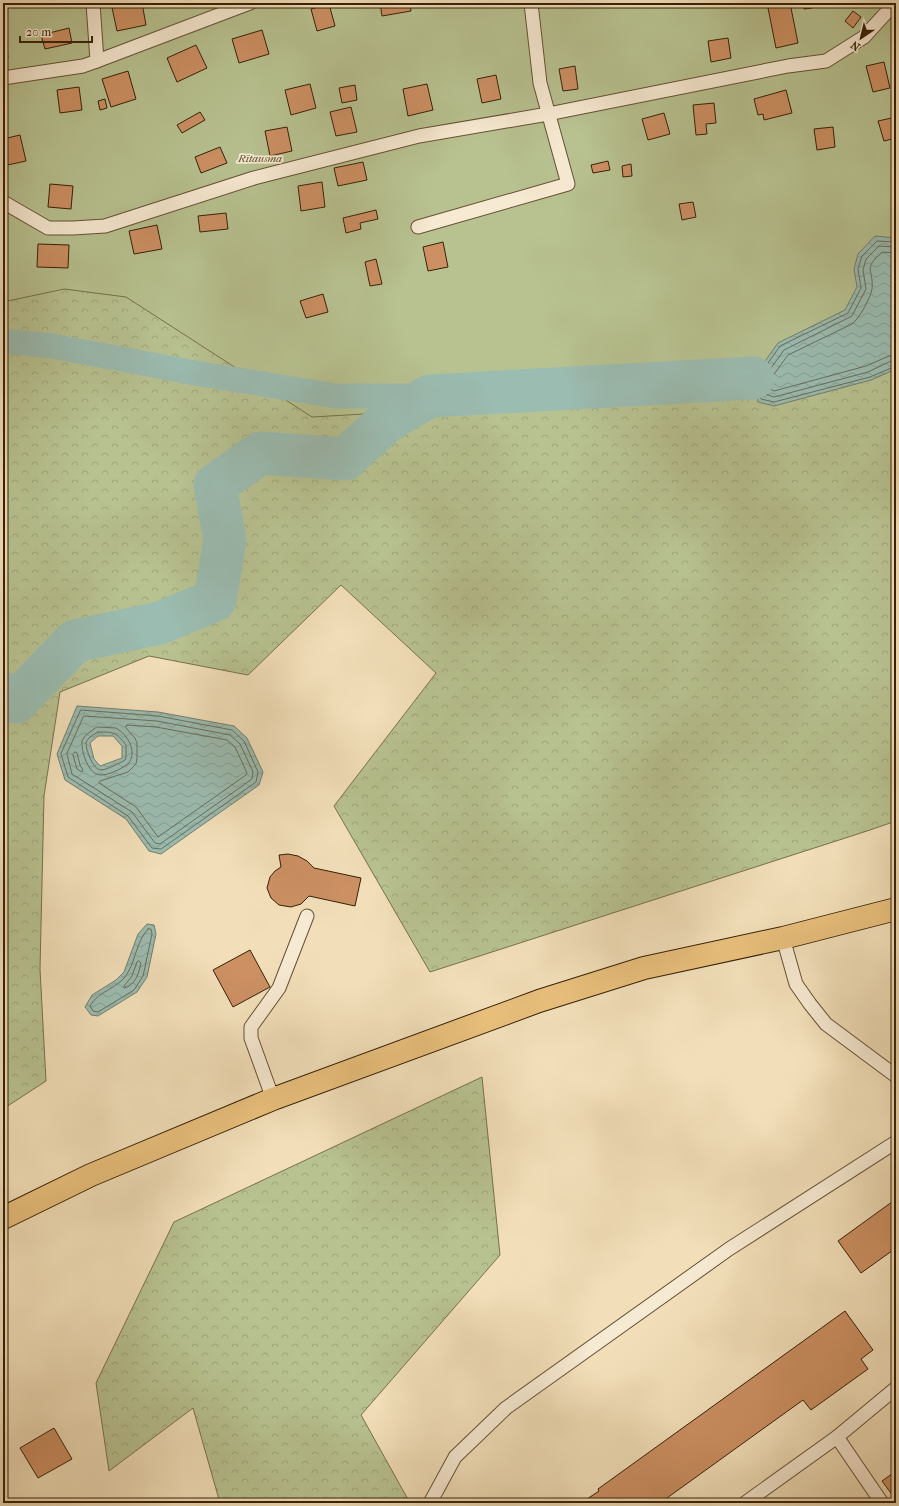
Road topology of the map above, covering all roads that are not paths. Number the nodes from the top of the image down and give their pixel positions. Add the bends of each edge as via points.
1 (93, 3) edge
2 (250, 3) edge
3 (531, 3) edge
4 (895, 3) edge
5 (97, 61) junction
6 (3, 78) edge
7 (548, 114) junction
8 (3, 202) edge
9 (418, 227) dead end
10 (896, 909) edge
11 (307, 916) dead end
12 (783, 938) junction
13 (896, 1076) edge
14 (273, 1099) junction
15 (896, 1142) edge
16 (3, 1218) edge
17 (896, 1388) edge
18 (837, 1437) junction
19 (430, 1503) edge
20 (745, 1503) edge
21 (882, 1503) edge

1 - 5 lane
2 - 5 lane
3 - 7 lane via 540,83
4 - 7 lane via 864,37 826,61 788,66
5 - 6 lane via 83,66
7 - 8 lane via 419,136 254,178 105,226 48,228
7 - 9 lane via 568,184
10 - 12 main road
11 - 14 lane via 279,988 251,1027 251,1038
12 - 13 lane via 796,984 826,1024
12 - 14 main road via 644,968 538,1001
14 - 16 main road via 91,1175
15 - 19 lane via 729,1249 506,1408 455,1457
17 - 18 lane
18 - 20 lane
18 - 21 lane

